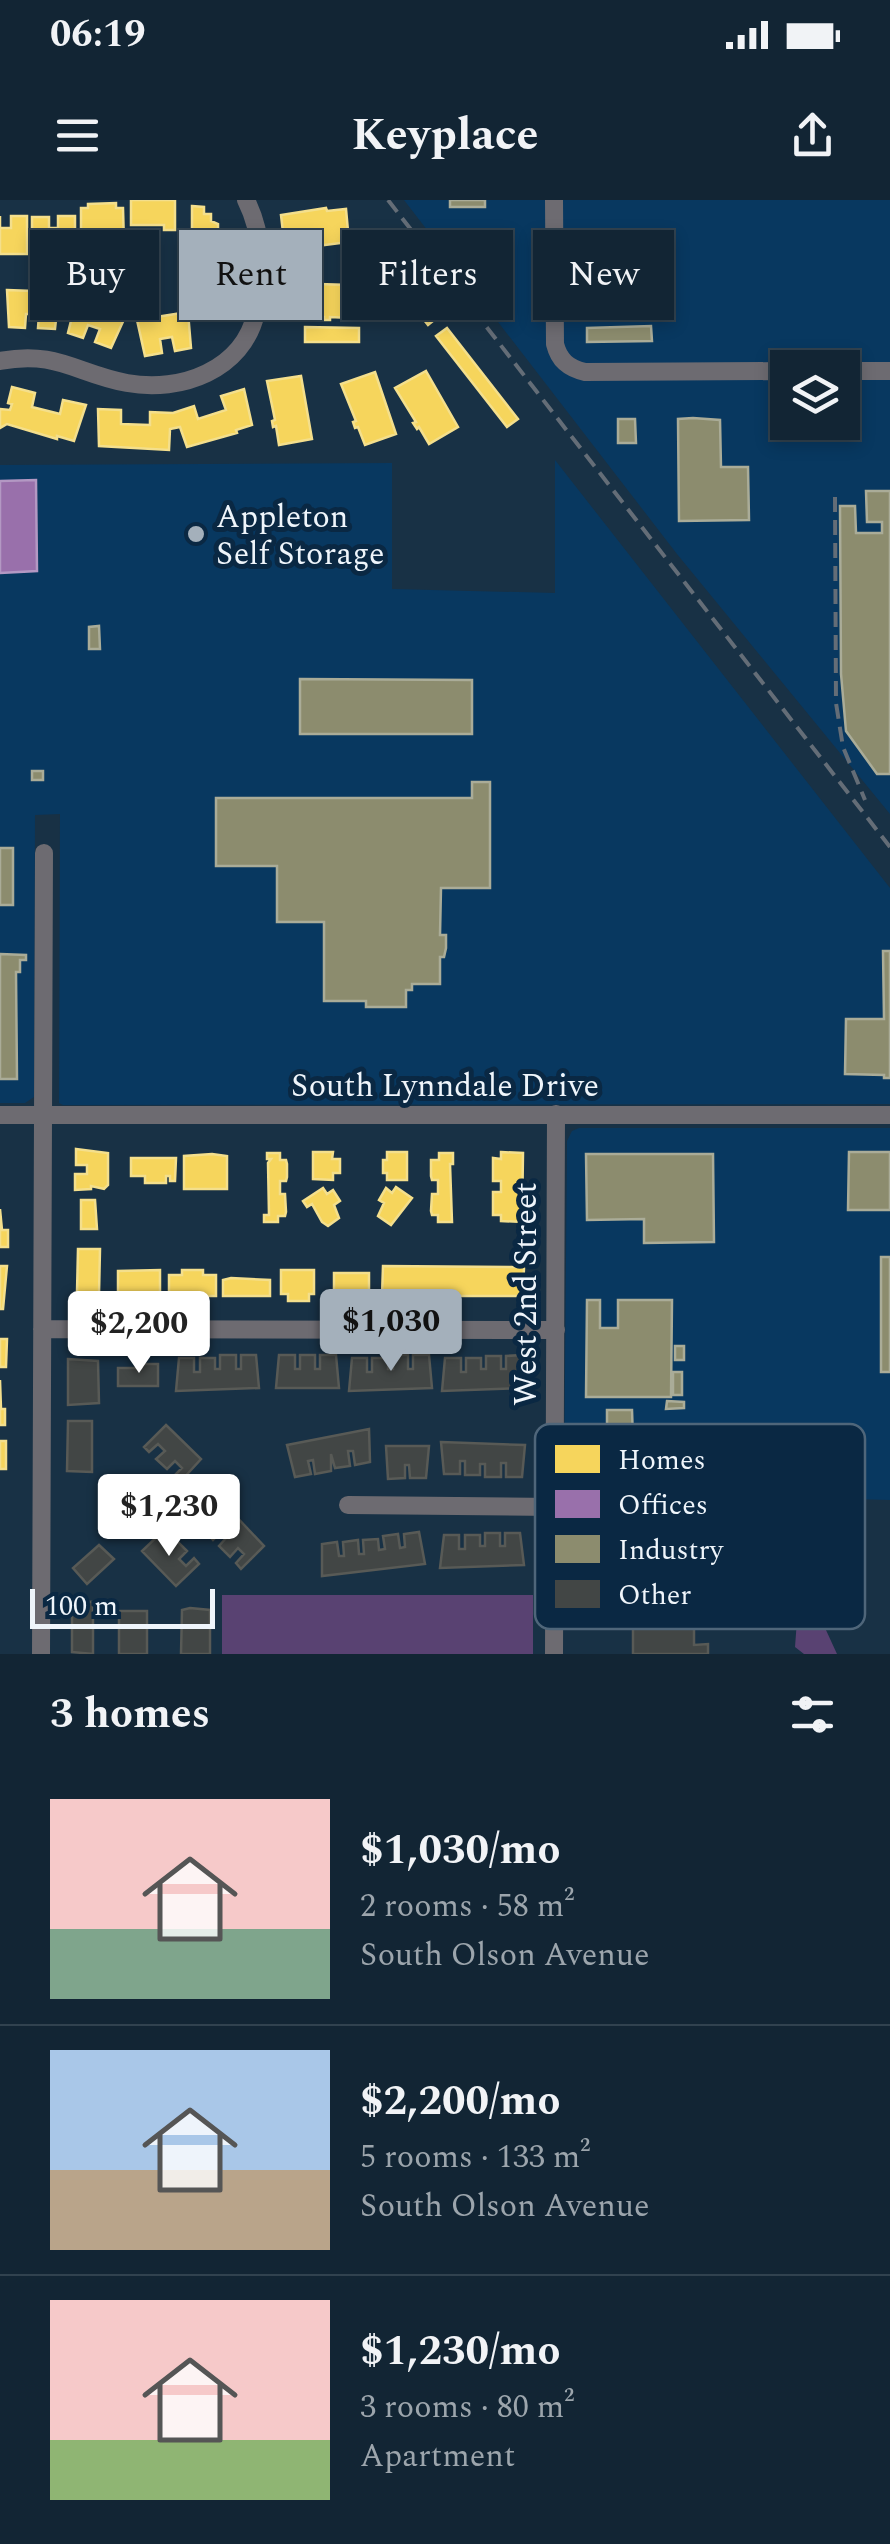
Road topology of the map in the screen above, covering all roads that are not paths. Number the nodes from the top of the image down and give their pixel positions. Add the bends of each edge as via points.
1 (246, 200) edge
2 (554, 200) edge
3 (0, 361) edge
4 (860, 370) edge
5 (770, 371) edge
6 (890, 371) edge
7 (44, 854) dead end
8 (556, 1114) junction
9 (0, 1115) edge
10 (44, 1115) junction
11 (890, 1115) edge
12 (42, 1329) junction
13 (556, 1330) junction
14 (555, 1424) edge
15 (348, 1505) dead end
16 (535, 1508) edge
17 (41, 1654) edge

1 - 3 street via 260,245 258,304 245,340 218,369 143,385 56,360
2 - 5 street via 555,344 566,365 584,372
4 - 6 street
7 - 10 street
8 - 10 street, South Lynndale Drive
8 - 11 street, South Lynndale Drive
8 - 13 street, West 2nd Street
9 - 10 street, South Lynndale Drive
10 - 12 street
12 - 13 street
12 - 17 street
13 - 14 street, West 2nd Street
15 - 16 street

